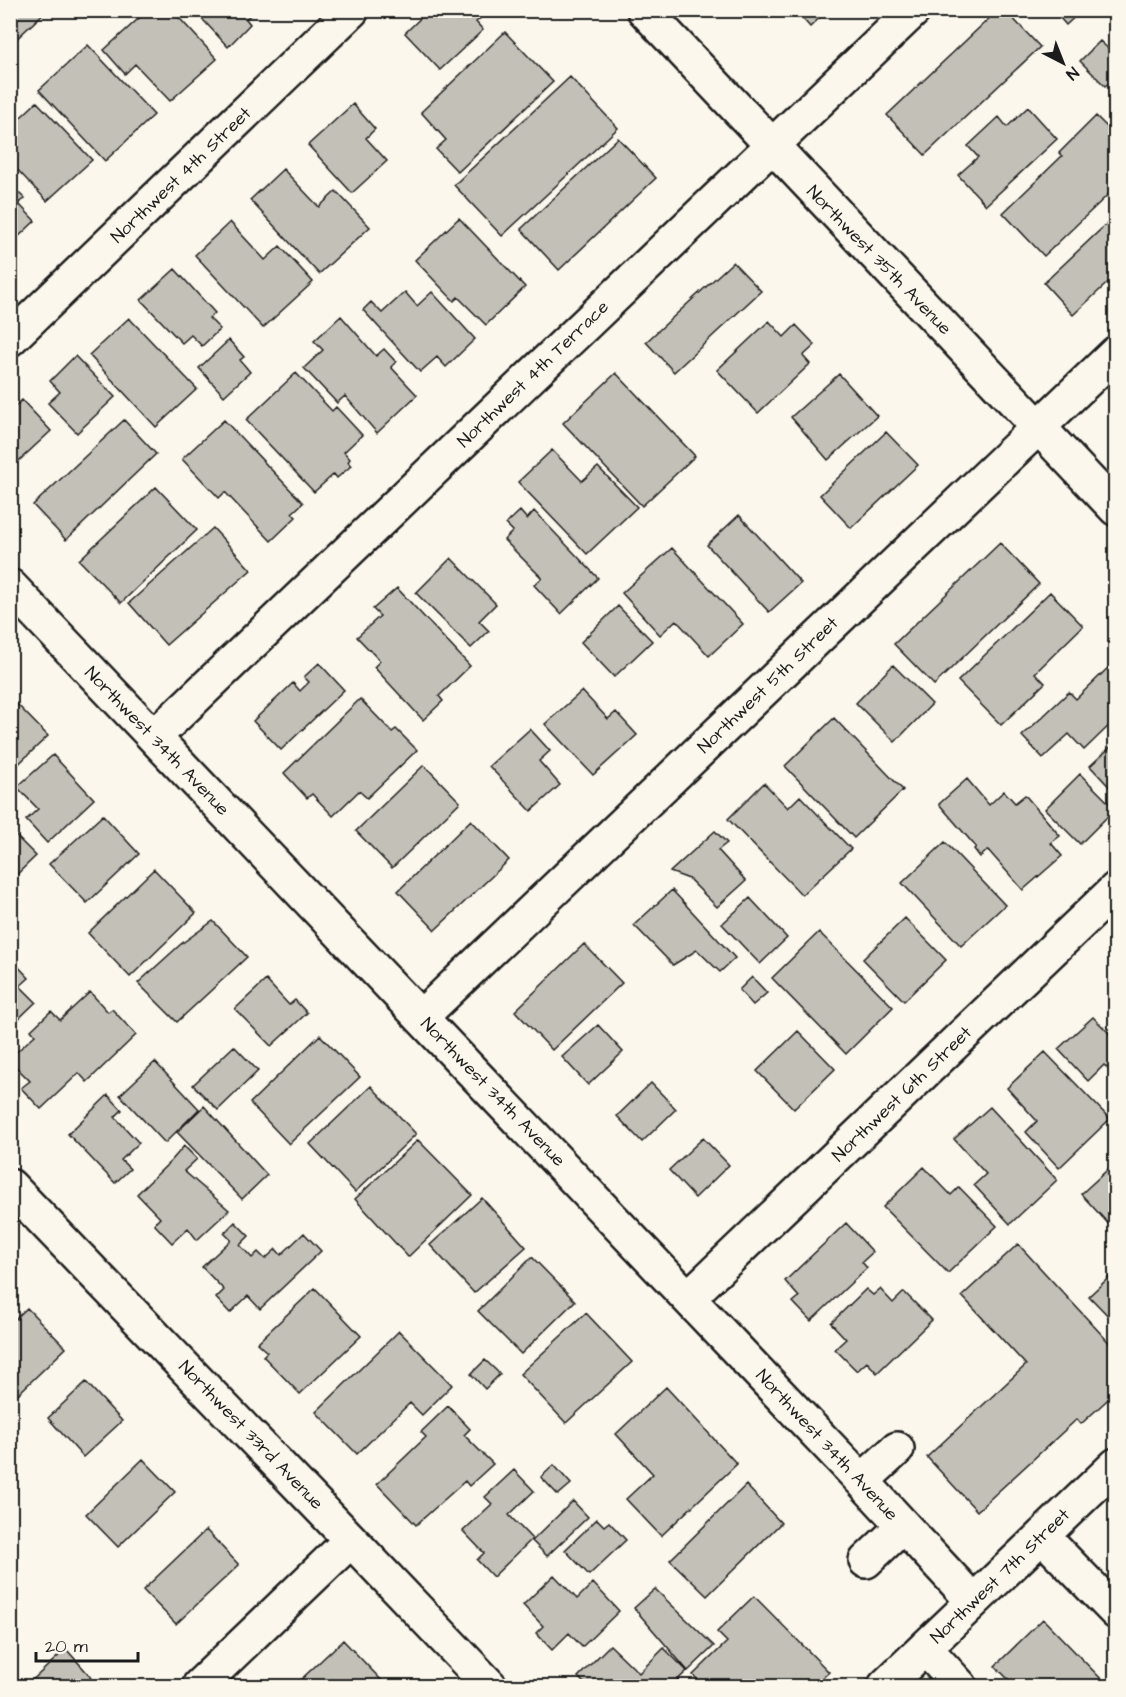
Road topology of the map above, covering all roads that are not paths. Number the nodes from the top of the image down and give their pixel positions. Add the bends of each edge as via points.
1 (352, 10) edge
2 (644, 10) edge
3 (914, 10) edge
4 (771, 147) junction
5 (10, 339) edge
6 (1116, 353) edge
7 (1038, 427) junction
8 (1116, 509) edge
9 (10, 586) edge
10 (153, 737) junction
11 (1116, 889) edge
12 (421, 1017) junction
13 (10, 1186) edge
14 (688, 1298) junction
15 (897, 1449) dead end
16 (1116, 1465) edge
17 (862, 1481) junction
18 (903, 1526) junction
19 (1042, 1536) junction
20 (351, 1540) junction
21 (866, 1562) dead end
22 (973, 1601) junction
23 (1116, 1612) edge
24 (925, 1648) junction
25 (199, 1686) edge
26 (490, 1686) edge
27 (885, 1686) edge
28 (960, 1686) edge

1 - 5 street, Northwest 4th Street
2 - 4 street, Northwest 35th Avenue
3 - 4 street, Northwest 4th Terrace
4 - 7 street, Northwest 35th Avenue
4 - 10 street, Northwest 4th Terrace
6 - 7 street, Northwest 5th Street
7 - 8 street, Northwest 35th Avenue
7 - 12 street, Northwest 5th Street
9 - 10 street, Northwest 34th Avenue
10 - 12 street, Northwest 34th Avenue
11 - 14 street, Northwest 6th Street
12 - 14 street, Northwest 34th Avenue
13 - 20 street, Northwest 33rd Avenue
14 - 17 street, Northwest 34th Avenue
15 - 17 street
16 - 19 street, Northwest 7th Street
17 - 18 street, Northwest 34th Avenue
18 - 21 street
18 - 22 street, Northwest 34th Avenue
19 - 22 street, Northwest 7th Street
19 - 23 street
20 - 25 street
20 - 26 street, Northwest 33rd Avenue
22 - 24 street, Northwest 7th Street
24 - 27 street, Northwest 7th Street
24 - 28 street

